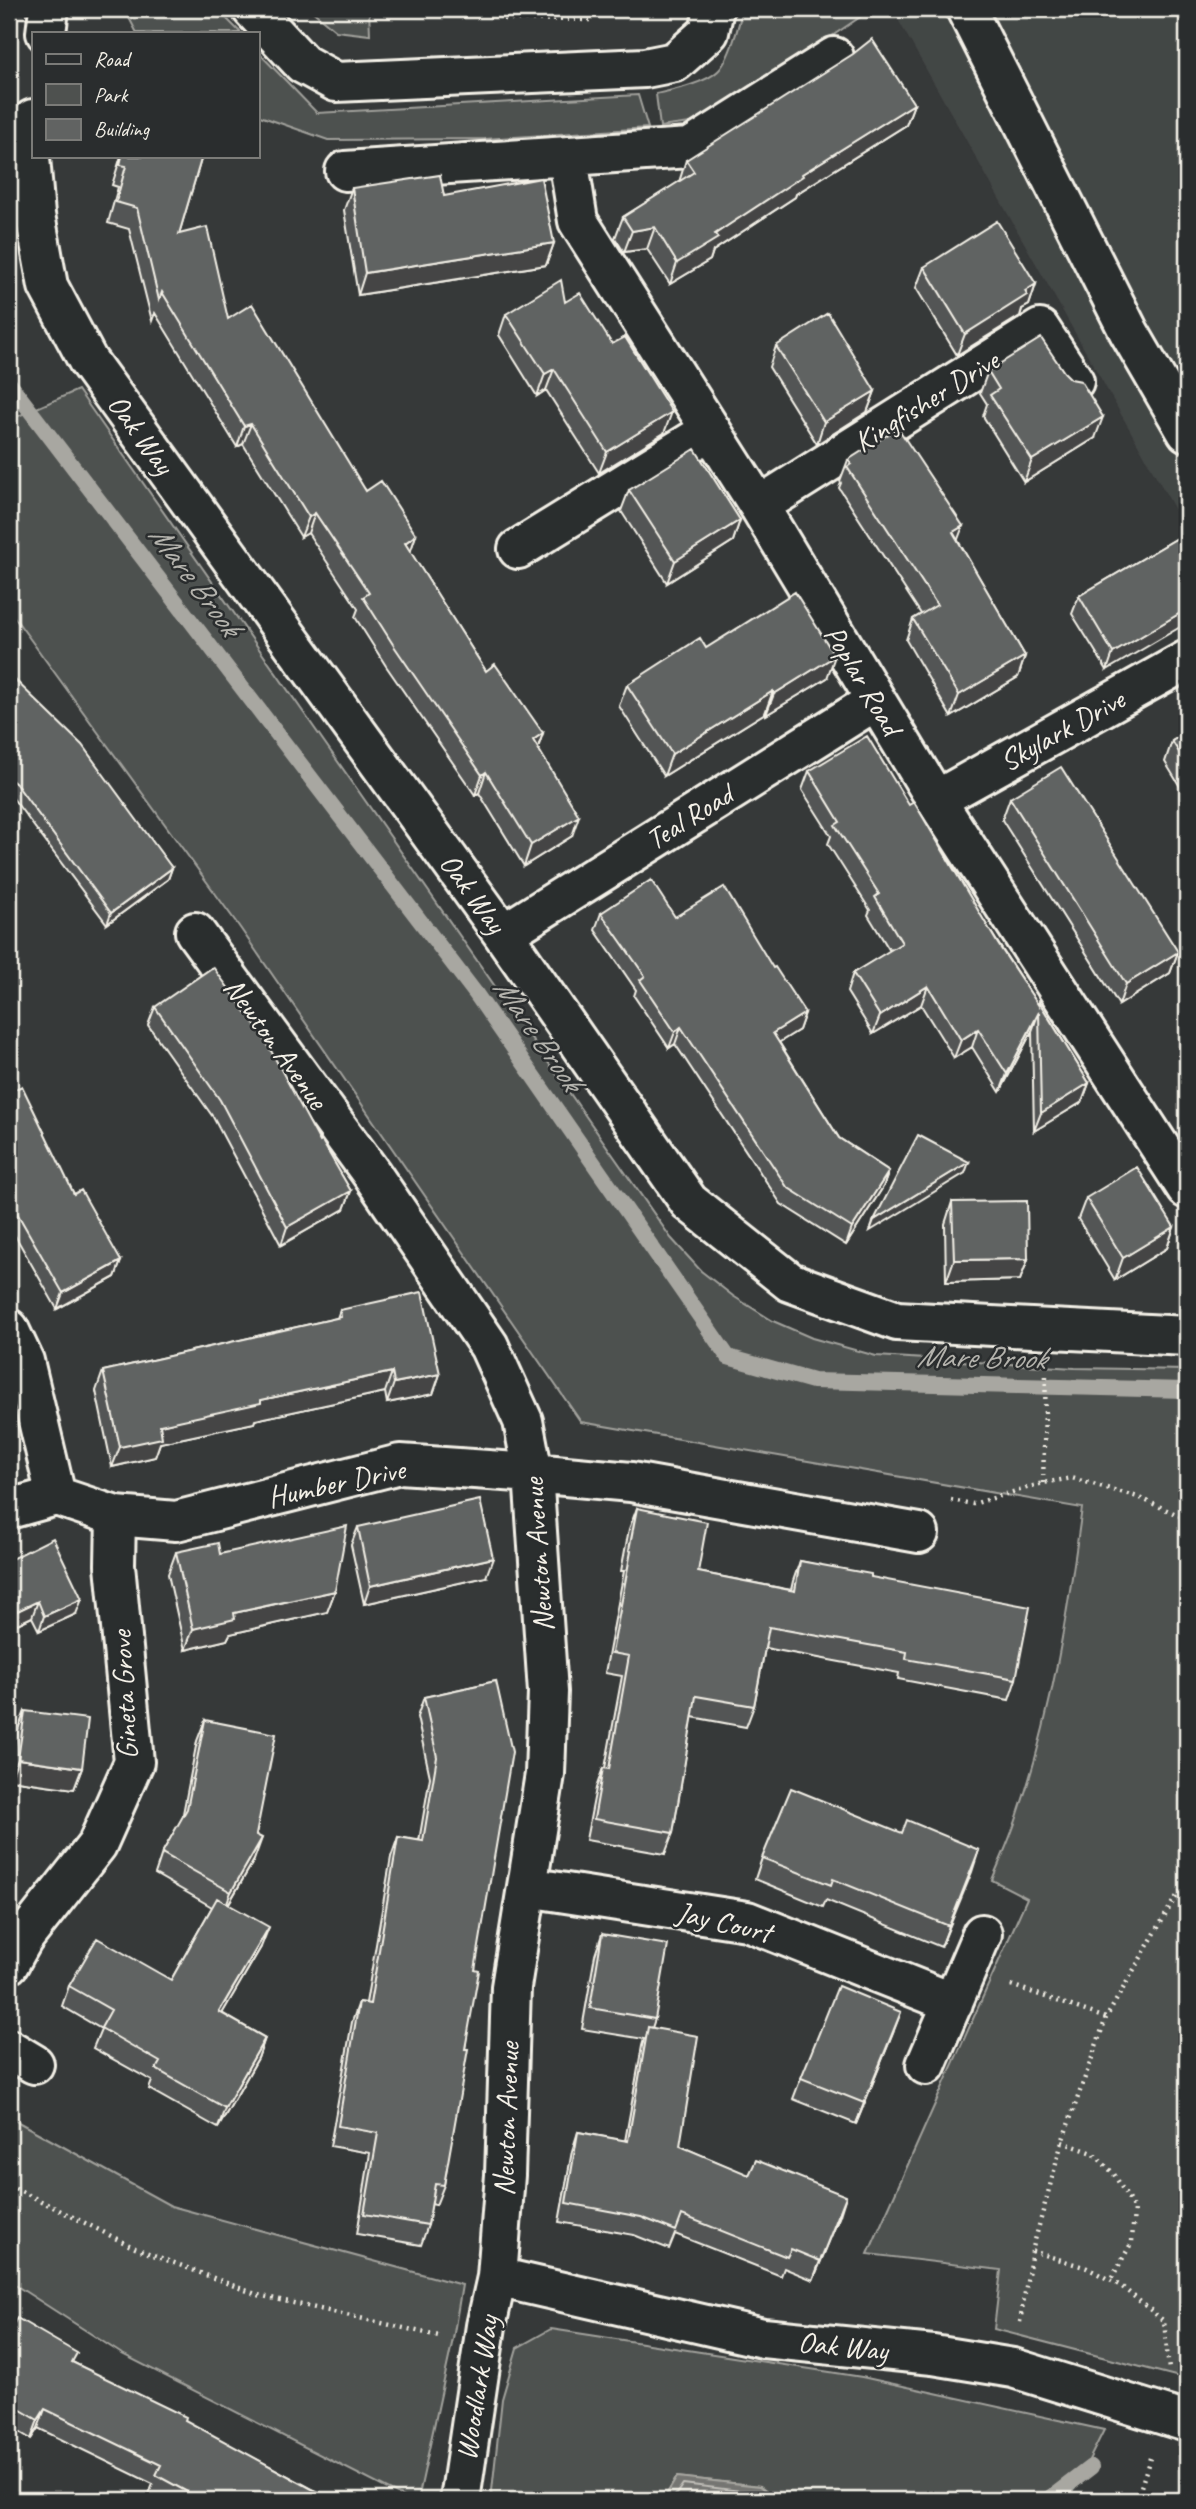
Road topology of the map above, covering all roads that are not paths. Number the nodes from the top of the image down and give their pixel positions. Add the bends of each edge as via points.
1 (50, 9) edge
2 (252, 9) edge
3 (715, 9) edge
4 (966, 9) edge
5 (46, 32) edge
6 (834, 57) dead end
7 (32, 126) edge
8 (568, 158) junction
9 (345, 172) dead end
10 (22, 217) edge
11 (1074, 381) edge
12 (711, 430) junction
13 (1187, 432) edge
14 (759, 506) junction
15 (518, 549) dead end
16 (1187, 660) edge
17 (875, 701) junction
18 (936, 800) junction
19 (195, 932) dead end
20 (503, 934) junction
21 (1187, 1189) edge
22 (9, 1329) edge
23 (1187, 1336) edge
24 (533, 1472) junction
25 (56, 1496) junction
26 (9, 1509) edge
27 (116, 1516) junction
28 (919, 1533) dead end
29 (527, 1887) junction
30 (982, 1934) dead end
31 (9, 1965) edge
32 (960, 1986) junction
33 (926, 2065) dead end
34 (497, 2277) junction
35 (1181, 2421) edge
36 (460, 2500) edge

1 - 5 street
2 - 3 street via 303,64 336,82 645,68 675,62 709,32
4 - 13 street via 1129,332
6 - 8 street via 690,148
7 - 10 street, Oak Way
8 - 9 street
8 - 12 street, Poplar Road via 578,221
10 - 20 street, Oak Way via 48,286 88,361
11 - 14 street, Kingfisher Drive via 1040,329
12 - 14 street, Poplar Road
12 - 15 street
14 - 17 street, Poplar Road
16 - 18 street, Skylark Drive
17 - 18 street, Poplar Road
17 - 20 street, Teal Road
18 - 21 street, Poplar Road
19 - 24 street, Newton Avenue via 371,1173 489,1346 523,1421
20 - 23 street, Oak Way via 689,1202 790,1282 897,1321
22 - 25 street via 24,1361
24 - 27 street, Humber Drive via 400,1464 176,1521
24 - 28 street, Humber Drive via 631,1482
24 - 29 street, Newton Avenue via 548,1692 545,1774
25 - 26 street
25 - 27 street, Humber Drive
27 - 31 street, Gineta Grove via 116,1565 134,1762 97,1844 23,1939
29 - 32 street, Jay Court via 747,1922
29 - 34 street, Newton Avenue via 511,1987
30 - 32 street
32 - 33 street
34 - 35 street, Oak Way via 763,2338 1013,2368
34 - 36 street, Woodlark Way

